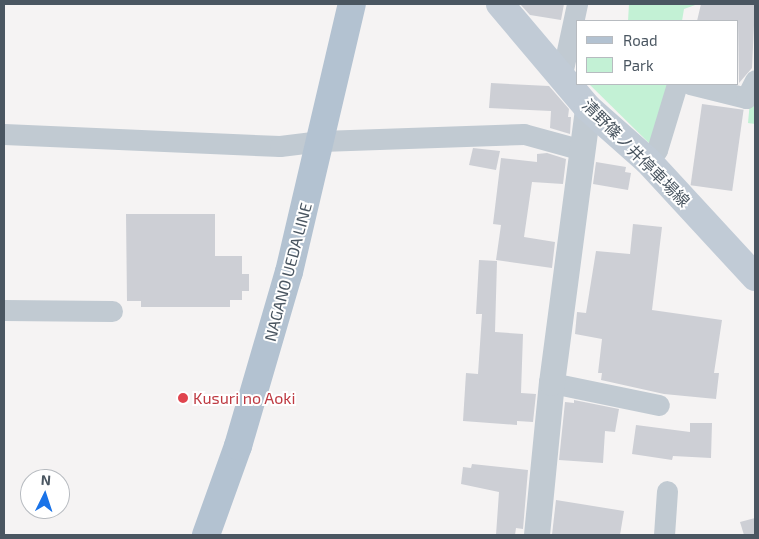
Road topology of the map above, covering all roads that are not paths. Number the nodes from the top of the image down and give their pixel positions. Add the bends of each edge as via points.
1 (352, 4) edge
2 (500, 4) edge
3 (577, 4) edge
4 (562, 74) junction
5 (755, 80) edge
6 (677, 85) edge
7 (694, 85) edge
8 (588, 108) junction
9 (4, 134) edge
10 (321, 141) junction
11 (582, 150) junction
12 (648, 161) junction
13 (755, 277) edge
14 (4, 310) edge
15 (112, 311) dead end
16 (552, 383) junction
17 (660, 405) dead end
18 (667, 491) dead end
19 (206, 535) edge
20 (537, 535) edge
21 (664, 535) edge

1 - 10 main road, NAGANO UEDA LINE
2 - 4 main road, 清野篠ノ井停車場線
3 - 4 street
4 - 8 main road, 清野篠ノ井停車場線
5 - 7 street via 746,98
6 - 12 street via 657,150
8 - 11 street
8 - 12 main road, 清野篠ノ井停車場線
9 - 10 street via 280,146
10 - 11 street via 524,134
10 - 19 main road, NAGANO UEDA LINE via 268,346
11 - 16 street
12 - 13 main road, 清野篠ノ井停車場線
14 - 15 street
16 - 17 street
16 - 20 street
18 - 21 street

